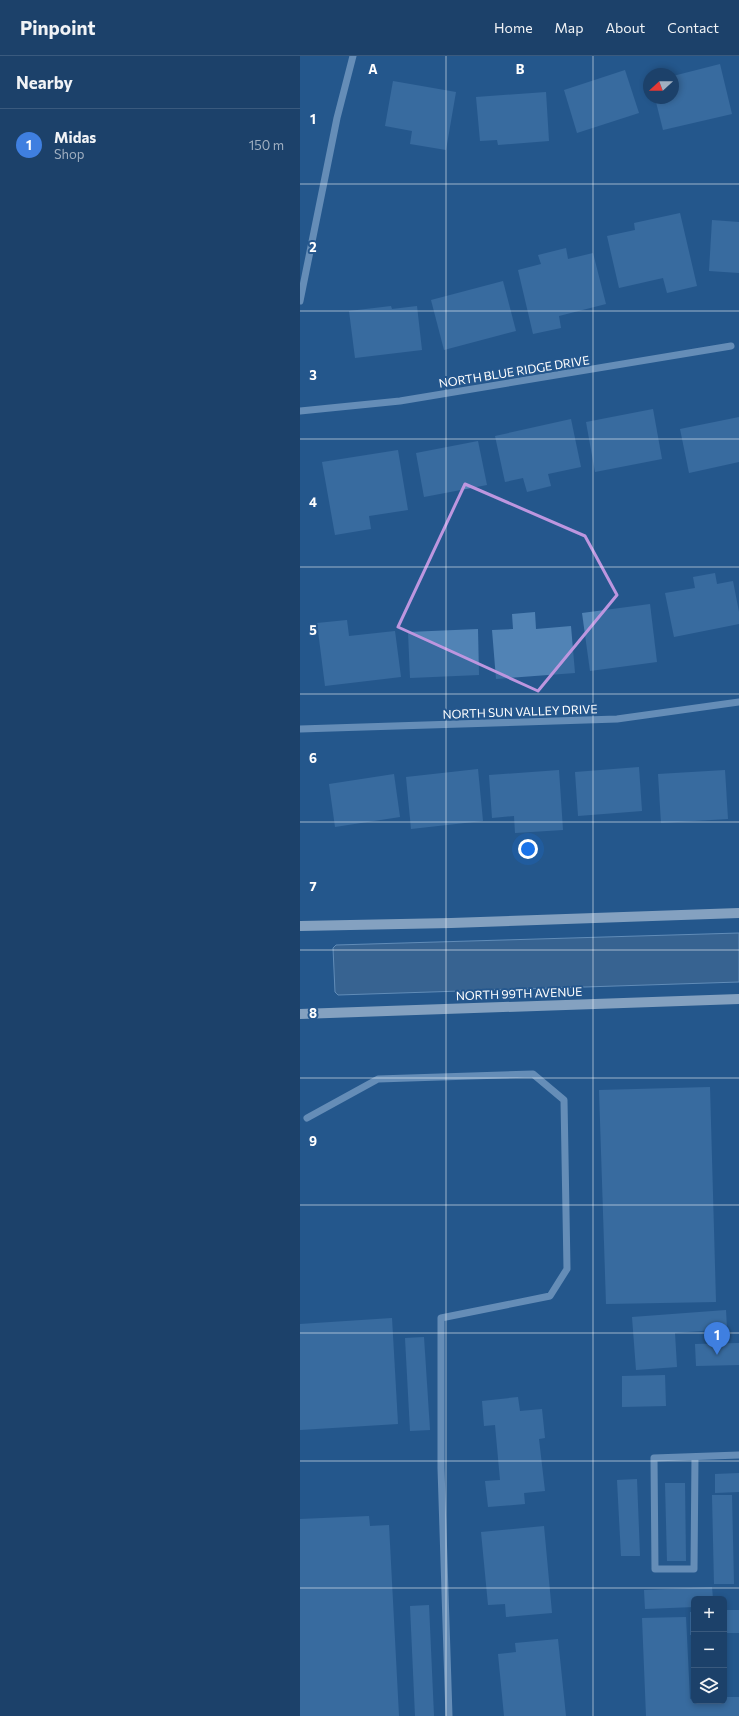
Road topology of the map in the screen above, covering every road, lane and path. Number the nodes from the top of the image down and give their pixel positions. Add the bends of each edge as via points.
1 (353, 56) edge
2 (300, 301) edge
3 (731, 346) dead end
4 (300, 411) edge
5 (739, 702) edge
6 (300, 729) edge
7 (739, 913) edge
8 (300, 926) edge
9 (739, 999) edge
10 (300, 1014) edge
11 (307, 1118) dead end
12 (739, 1455) edge
13 (695, 1457) junction
14 (449, 1716) edge

1 - 2 street via 337,118
3 - 4 street, NORTH BLUE RIDGE DRIVE via 400,401
5 - 6 street, NORTH SUN VALLEY DRIVE via 617,719
7 - 8 main road via 451,924
9 - 10 main road, NORTH 99TH AVENUE
11 - 14 street via 378,1079 533,1074 564,1100 567,1269 550,1296 441,1318 441,1468
12 - 13 street
13 - 13 street via 654,1458 655,1569 694,1569

